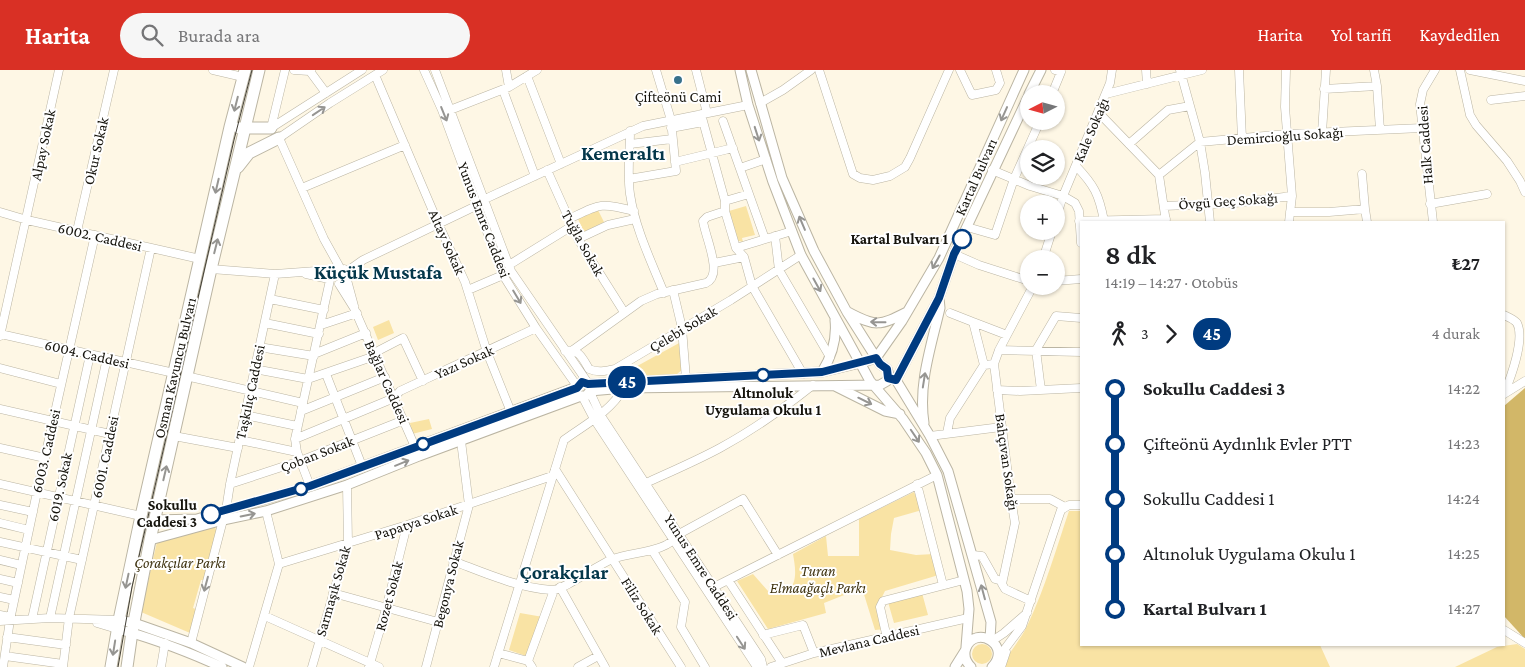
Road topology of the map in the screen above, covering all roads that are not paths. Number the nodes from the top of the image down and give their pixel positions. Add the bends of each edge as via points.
1 (59, 70) edge
2 (114, 70) edge
3 (213, 70) edge
4 (259, 70) edge
5 (285, 70) edge
6 (294, 70) edge
7 (310, 70) edge
8 (362, 70) edge
9 (383, 70) edge
10 (423, 70) edge
11 (435, 70) edge
12 (506, 70) edge
13 (537, 70) edge
14 (656, 70) edge
15 (696, 70) edge
16 (740, 70) edge
17 (751, 70) edge
18 (811, 70) edge
19 (819, 70) edge
20 (948, 70) edge
21 (960, 70) edge
22 (996, 70) edge
23 (1024, 70) edge
24 (1041, 70) edge
25 (1055, 70) edge
26 (1112, 70) edge
27 (1146, 70) edge
28 (1202, 70) edge
29 (1239, 70) edge
30 (1286, 70) edge
31 (1326, 70) edge
32 (1374, 70) edge
33 (1435, 70) edge
34 (1460, 70) edge
35 (1470, 70) edge
36 (1181, 72) edge
37 (244, 73) edge
38 (375, 75) junction
39 (527, 76) junction
40 (1525, 81) edge
41 (1147, 84) junction
42 (1034, 85) edge
43 (1056, 85) edge
44 (1377, 86) junction
45 (506, 88) junction
46 (1324, 88) junction
47 (326, 93) junction
48 (1106, 94) junction
49 (1525, 96) edge
50 (1491, 100) dead end
51 (760, 103) junction
52 (748, 105) junction
53 (1190, 106) junction
54 (450, 110) junction
55 (1020, 112) edge
56 (1098, 112) junction
57 (703, 116) junction
58 (723, 121) dead end
59 (671, 124) junction
60 (271, 128) junction
61 (1422, 128) junction
62 (245, 129) junction
63 (1036, 130) edge
64 (1380, 130) junction
65 (630, 131) junction
66 (229, 132) junction
67 (1322, 133) junction
68 (1287, 134) junction
69 (279, 138) junction
70 (672, 139) junction
71 (1242, 139) junction
72 (242, 142) junction
73 (1200, 142) junction
74 (630, 144) junction
75 (1129, 144) junction
76 (405, 145) junction
77 (733, 148) junction
78 (712, 154) junction
79 (766, 159) junction
80 (675, 162) junction
81 (561, 164) junction
82 (1076, 166) junction
83 (740, 168) junction
84 (547, 170) junction
85 (992, 170) junction
86 (235, 171) junction
87 (1362, 174) dead end
88 (1159, 175) junction
89 (535, 176) junction
90 (629, 178) junction
91 (1014, 179) junction
92 (302, 188) junction
93 (1525, 192) edge
94 (749, 194) junction
95 (1487, 194) dead end
96 (1060, 195) edge
97 (1063, 195) edge
98 (1292, 196) junction
99 (1065, 197) edge
100 (485, 199) junction
101 (725, 201) junction
102 (1208, 204) junction
103 (1430, 204) junction
104 (478, 205) junction
105 (1164, 206) junction
106 (1365, 209) junction
107 (725, 211) junction
108 (0, 212) edge
109 (1290, 212) junction
110 (634, 215) junction
111 (27, 220) junction
112 (1104, 220) junction
113 (1079, 221) junction
114 (1166, 221) edge
115 (1210, 221) edge
116 (1289, 221) edge
117 (1367, 221) edge
118 (1433, 221) edge
119 (438, 223) junction
120 (571, 223) junction
121 (968, 226) junction
122 (77, 231) junction
123 (792, 231) junction
124 (1080, 232) edge
125 (95, 235) junction
126 (775, 236) junction
127 (578, 239) junction
128 (765, 239) junction
129 (151, 248) junction
130 (736, 248) junction
131 (954, 254) junction
132 (801, 256) junction
133 (744, 257) junction
134 (200, 259) junction
135 (714, 263) junction
136 (509, 265) junction
137 (211, 269) junction
138 (779, 270) junction
139 (275, 274) junction
140 (337, 275) junction
141 (503, 275) junction
142 (1020, 278) edge
143 (1080, 279) edge
144 (1065, 280) edge
145 (752, 286) junction
146 (468, 290) junction
147 (673, 290) junction
148 (664, 293) junction
149 (1028, 295) edge
150 (939, 298) junction
151 (270, 299) junction
152 (324, 310) junction
153 (356, 310) junction
154 (624, 312) junction
155 (847, 312) junction
156 (908, 312) junction
157 (950, 313) dead end
158 (1505, 316) edge
159 (835, 317) junction
160 (1080, 318) edge
161 (973, 322) junction
162 (264, 323) junction
163 (321, 326) junction
164 (536, 328) junction
165 (682, 328) junction
166 (366, 333) junction
167 (319, 334) junction
168 (1524, 334) edge
169 (0, 335) edge
170 (1007, 335) junction
171 (259, 347) junction
172 (69, 350) junction
173 (569, 350) junction
174 (999, 350) junction
175 (487, 352) junction
176 (1036, 352) junction
177 (1080, 352) edge
178 (374, 353) junction
179 (90, 355) junction
180 (314, 355) junction
181 (830, 357) junction
182 (1522, 357) edge
183 (107, 358) junction
184 (878, 361) junction
185 (126, 363) junction
186 (860, 363) junction
187 (984, 364) junction
188 (994, 364) junction
189 (0, 368) edge
190 (254, 369) junction
191 (822, 372) junction
192 (174, 374) junction
193 (326, 374) junction
194 (802, 374) junction
195 (868, 375) junction
196 (186, 376) junction
197 (385, 377) junction
198 (308, 379) junction
199 (686, 379) junction
200 (892, 379) junction
201 (423, 381) junction
202 (1525, 381) edge
203 (61, 384) junction
204 (874, 384) junction
205 (813, 385) junction
206 (832, 385) junction
207 (624, 388) junction
208 (1080, 388) edge
209 (584, 389) junction
210 (997, 390) junction
211 (1041, 390) junction
212 (250, 391) junction
213 (1505, 392) edge
214 (1505, 393) edge
215 (335, 397) junction
216 (394, 398) junction
217 (612, 403) junction
218 (302, 407) junction
219 (0, 409) edge
220 (511, 412) junction
221 (900, 414) junction
222 (245, 415) junction
223 (597, 417) junction
224 (343, 418) junction
225 (404, 420) junction
226 (53, 421) junction
227 (74, 426) junction
228 (297, 426) junction
229 (608, 426) junction
230 (1001, 427) junction
231 (91, 430) junction
232 (928, 432) junction
233 (947, 433) junction
234 (110, 434) junction
235 (174, 436) junction
236 (295, 439) junction
237 (240, 440) junction
238 (352, 441) junction
239 (461, 441) junction
240 (415, 447) junction
241 (0, 448) edge
242 (238, 448) junction
243 (297, 452) junction
244 (419, 456) junction
245 (45, 458) junction
246 (300, 461) junction
247 (362, 466) junction
248 (554, 473) junction
249 (937, 475) junction
250 (646, 483) junction
251 (0, 484) edge
252 (230, 484) junction
253 (917, 484) junction
254 (347, 485) junction
255 (310, 486) junction
256 (37, 492) junction
257 (58, 497) junction
258 (1011, 499) junction
259 (75, 501) junction
260 (469, 504) junction
261 (0, 505) edge
262 (94, 505) junction
263 (1080, 505) edge
264 (1065, 507) junction
265 (226, 510) junction
266 (266, 511) junction
267 (32, 512) junction
268 (141, 516) junction
269 (154, 520) junction
270 (223, 520) junction
271 (0, 524) edge
272 (407, 525) junction
273 (29, 530) junction
274 (677, 537) junction
275 (150, 540) junction
276 (0, 542) edge
277 (348, 543) junction
278 (25, 548) junction
279 (652, 550) junction
280 (46, 552) junction
281 (973, 554) junction
282 (778, 555) junction
283 (63, 556) junction
284 (613, 559) junction
285 (0, 560) edge
286 (82, 560) junction
287 (453, 562) junction
288 (279, 564) junction
289 (21, 565) junction
290 (0, 579) edge
291 (728, 580) junction
292 (964, 580) junction
293 (1002, 581) junction
294 (18, 583) junction
295 (519, 584) junction
296 (943, 585) junction
297 (714, 587) junction
298 (557, 589) junction
299 (334, 593) junction
300 (0, 597) edge
301 (14, 600) junction
302 (1032, 602) junction
303 (386, 609) junction
304 (1028, 611) junction
305 (0, 615) edge
306 (264, 616) junction
307 (50, 618) junction
308 (69, 618) junction
309 (968, 618) junction
310 (10, 619) junction
311 (32, 619) junction
312 (0, 621) edge
313 (438, 622) junction
314 (118, 625) junction
315 (133, 628) junction
316 (1505, 631) edge
317 (763, 635) junction
318 (7, 636) junction
319 (887, 638) junction
320 (320, 640) junction
321 (991, 640) junction
322 (1010, 642) junction
323 (165, 643) junction
324 (191, 643) junction
325 (1525, 643) edge
326 (66, 645) junction
327 (966, 649) junction
328 (498, 653) junction
329 (814, 653) junction
330 (5, 656) junction
331 (598, 656) junction
332 (998, 658) junction
333 (530, 664) edge
334 (782, 664) junction
335 (370, 665) edge
336 (63, 666) edge
337 (3, 667) edge
338 (112, 667) edge
339 (127, 667) edge
340 (161, 667) edge
341 (222, 667) edge
342 (243, 667) edge
343 (249, 667) edge
344 (312, 667) edge
345 (378, 667) edge
346 (426, 667) edge
347 (494, 667) edge
348 (578, 667) edge
349 (605, 667) edge
350 (681, 667) edge
351 (704, 667) edge
352 (762, 667) edge
353 (771, 667) edge
354 (955, 667) edge
355 (971, 667) edge
356 (992, 667) edge
357 (1001, 667) edge

1 - 111 street, Alpay Sokak
2 - 122 street, Okur Sokak
3 - 37 street
4 - 62 highway, Osman Kavuncu Bulvarı
5 - 60 street
6 - 7 street
7 - 47 street
8 - 47 street
9 - 38 street
10 -> 104 street, Yunus Emre Caddesi via 442,110
11 - 54 street, Yunus Emre Caddesi
12 - 45 street
13 - 39 street
14 - 59 street
15 - 57 street
16 - 52 main road
17 - 51 main road
18 - 51 street
19 - 20 street via 853,174 869,180 890,176 906,165
21 - 22 street via 972,95 998,88 1000,83
23 -> 156 main road, Kartal Bulvarı via 939,258
24 - 42 main road, Kartal Bulvarı
25 - 43 street via 1061,72
26 - 48 street, Kale Sokağı
27 - 41 street
28 - 36 street
29 - 71 street
30 - 68 street
31 - 46 street
32 - 44 street
33 - 61 street, Halk Caddesi via 1423,90 1420,104
34 - 93 street via 1470,116 1507,161
35 - 40 street
36 - 41 street
36 - 53 street
37 -> 66 highway, Osman Kavuncu Bulvarı
69 -> 38 street
38 - 76 street, Altay Sokak
39 - 45 street
39 - 81 street
41 - 48 street
44 - 46 street
44 - 64 street
45 - 54 street
45 - 89 street
46 - 67 street
47 - 60 street
48 - 56 street, Kale Sokağı
49 - 50 street
155 -> 51 main road via 814,251 782,178
52 - 57 street
52 -> 79 main road
53 - 73 street
53 - 75 street via 1168,110
54 - 100 street, Yunus Emre Caddesi
55 - 85 main road, Kartal Bulvarı
56 - 75 street
56 - 82 street, Kale Sokağı
57 - 59 street
57 - 78 street
58 - 77 street
59 - 65 street via 643,126
59 - 70 street
60 - 62 highway
61 - 64 street, Demircioğlu Sokağı
61 - 103 street, Halk Caddesi
62 - 66 highway
62 - 72 highway, Osman Kavuncu Bulvarı
63 - 91 street
64 - 67 street, Demircioğlu Sokağı
65 - 74 street
65 - 81 street
66 - 72 highway
66 -> 134 highway, Osman Kavuncu Bulvarı
67 - 68 street, Demircioğlu Sokağı
68 - 71 street, Demircioğlu Sokağı
68 - 98 street
69 - 72 highway
69 - 86 highway via 249,153
69 - 92 street, Bağlar Caddesi
70 - 74 street
70 - 80 street
71 - 73 street, Demircioğlu Sokağı
72 - 86 highway, Osman Kavuncu Bulvarı
73 - 88 street
73 - 102 street
74 - 90 street
75 - 88 street
76 - 92 street
76 - 119 street, Altay Sokak
77 - 78 street
77 - 83 street
78 - 80 street
78 - 101 street
79 - 83 street
79 - 123 main road
80 - 90 street via 676,171
81 - 84 street
82 - 97 street, Kale Sokağı
82 - 112 street via 1097,194
83 - 94 street
84 - 89 street
84 - 120 street, Tuğla Sokak
85 - 91 street
85 - 121 main road, Kartal Bulvarı
137 -> 86 highway, Osman Kavuncu Bulvarı
87 - 106 street
88 - 105 street
89 - 100 street
90 - 110 street
91 - 96 street
91 - 121 street via 994,235
92 - 140 street, Bağlar Caddesi
94 - 101 street
94 - 128 street
95 - 103 street
98 - 102 street, Övgü Geç Sokağı
98 - 109 street
99 - 113 street via 1077,206
100 - 136 street, Yunus Emre Caddesi
101 - 107 street
102 - 105 street, Övgü Geç Sokağı
102 - 115 street
103 - 118 street, Halk Caddesi
104 - 119 street
104 - 141 street, Yunus Emre Caddesi
105 - 114 street
106 - 109 street
106 - 117 street
107 - 130 street
107 - 135 street via 703,221
108 - 111 street, 6002. Caddesi
109 - 116 street
110 - 120 street via 609,204 598,206
110 - 127 street
110 - 148 street
111 - 122 street, 6002. Caddesi
111 - 169 street, Alpay Sokak
112 - 113 street
112 - 114 street
113 - 124 street
119 - 140 street
119 - 146 street, Altay Sokak
120 - 127 street, Tuğla Sokak
120 - 136 street
121 - 131 main road, Kartal Bulvarı
122 - 125 street, 6002. Caddesi
123 - 126 street
123 - 132 main road
125 - 129 street, 6002. Caddesi
125 - 172 street, 6003. Caddesi
126 - 128 street
126 - 138 street
127 - 154 street, Tuğla Sokak
128 - 130 street
129 - 134 street, 6002. Caddesi
129 - 185 street, 6001. Caddesi
130 - 133 street
131 - 142 street
131 - 150 main road, Kartal Bulvarı
132 - 138 street, Çelebi Sokak
132 -> 159 main road
133 - 135 street
133 - 145 street
134 - 192 highway, Osman Kavuncu Bulvarı
135 - 147 street via 714,274 709,282
136 - 173 street, Yunus Emre Caddesi
137 - 139 street
137 - 196 highway, Osman Kavuncu Bulvarı
138 - 145 street, Çelebi Sokak
138 - 181 street
139 - 140 street
139 - 151 street, Taşkılıç Caddesi
140 - 152 street
140 - 153 street, Bağlar Caddesi
141 - 146 street
141 -> 164 street, Yunus Emre Caddesi
143 - 144 street
145 - 165 street, Çelebi Sokak
145 - 194 street
146 - 175 street, Altay Sokak
147 - 148 street
147 - 165 street
148 - 154 street via 641,301
149 - 170 street
150 - 200 main road, Kartal Bulvarı
232 -> 150 main road via 922,404 923,388 940,308
151 - 152 street
151 - 162 street, Taşkılıç Caddesi
152 - 163 street
153 - 163 street
153 - 166 street, Bağlar Caddesi
154 - 173 street
156 -> 155 main road via 878,324
155 - 184 main road
156 - 184 main road, Kartal Bulvarı
157 - 161 street
158 - 168 street via 1518,324
159 - 181 main road via 835,340
159 - 186 main road
160 - 176 street via 1056,316
161 - 170 street
161 - 187 street
162 - 167 street
162 - 171 street, Taşkılıç Caddesi
163 - 167 street
164 - 175 street, Yazı Sokak
164 - 209 street, Yunus Emre Caddesi
165 - 173 street, Çelebi Sokak via 615,369 601,372 590,369 581,355
165 - 199 street
166 - 178 street, Bağlar Caddesi
166 - 180 street
167 - 180 street
168 - 182 street
169 - 172 street, 6004. Caddesi
170 - 174 street
171 - 180 street
171 - 190 street, Taşkılıç Caddesi
172 - 179 street, 6004. Caddesi
172 - 203 street, 6003. Caddesi
173 - 209 street, Yunus Emre Caddesi
174 - 176 street
174 - 188 street
175 - 201 street, Yazı Sokak
175 - 220 street, Altay Sokak
176 - 177 street
176 - 211 street
178 - 193 street via 369,358
178 - 197 street, Bağlar Caddesi
178 - 201 street via 403,338
179 - 183 street, 6004. Caddesi
179 - 227 street, 6019. Sokak
180 - 198 street
181 - 191 main road
182 - 213 street
183 - 185 street, 6004. Caddesi
183 - 231 street
184 - 186 main road
184 - 195 main road
184 - 200 main road
185 - 192 street, 6004. Caddesi
185 - 234 street, 6001. Caddesi
186 - 191 main road
186 - 195 main road
187 - 188 street
187 - 233 street via 950,418
188 - 210 street, Bahçıvan Sokağı
189 - 203 street
190 - 198 street
190 - 212 street, Taşkılıç Caddesi
191 - 194 main road
192 - 268 highway, Osman Kavuncu Bulvarı
193 - 198 street
193 - 215 street
194 - 199 main road
195 - 204 main road
196 - 212 street
196 - 235 highway, Osman Kavuncu Bulvarı
197 - 215 street
197 - 216 street, Bağlar Caddesi
198 - 218 street
199 - 209 main road
200 - 204 main road
200 - 232 main road
201 - 216 street, Yazı Sokak via 400,390
202 - 214 street
203 - 226 street, 6003. Caddesi
204 - 206 main road
204 - 221 main road
205 - 206 main road
205 - 207 main road
205 - 250 street via 734,440
206 -> 221 main road via 886,411
207 - 209 main road
207 - 217 street
208 - 211 street
209 - 220 main road
209 - 223 street, Yunus Emre Caddesi
209 - 239 main road
210 - 211 street
210 - 230 street, Bahçıvan Sokağı
212 - 218 street
212 - 222 street, Taşkılıç Caddesi
215 - 218 street
215 - 224 street
216 - 224 street, Yazı Sokak
216 - 225 street, Bağlar Caddesi
217 - 223 street
217 - 229 street
218 - 228 street
219 - 226 street
220 - 240 main road
221 -> 249 main road
222 - 228 street
222 - 237 street, Taşkılıç Caddesi
223 - 229 street, Yunus Emre Caddesi
223 - 248 street via 564,440
223 - 274 street, Yunus Emre Caddesi
224 - 236 street, Yazı Sokak
224 - 238 street
225 - 238 street, Çoban Sokak
225 - 240 street, Bağlar Caddesi
226 - 227 street
226 - 245 street, 6003. Caddesi
227 - 231 street
227 - 257 street, 6019. Sokak
228 - 236 street
229 - 250 street, Yunus Emre Caddesi
230 - 233 street
230 - 258 street, Bahçıvan Sokağı
231 - 234 street
231 - 259 street
232 - 233 street
232 - 281 main road via 948,471
234 - 262 street, 6001. Caddesi
235 - 242 street
269 -> 235 highway, Osman Kavuncu Bulvarı
236 - 243 street
237 - 242 street, Taşkılıç Caddesi
237 - 243 street
238 - 246 street, Çoban Sokak
238 - 247 street
239 - 244 main road
239 - 260 street, Begonya Sokak
240 - 244 street, Bağlar Caddesi
240 - 247 main road
241 - 245 street
242 - 252 street, Taşkılıç Caddesi
243 - 246 street
254 -> 244 main road
245 - 256 street, 6003. Caddesi
246 - 252 street, Çoban Sokak
246 - 255 street
247 - 255 main road
248 - 260 street, Papatya Sokak
248 - 284 street, Filiz Sokak
248 - 295 street
249 - 253 street
249 - 292 main road
250 - 274 street, Yunus Emre Caddesi
251 - 256 street
252 - 265 street, Taşkılıç Caddesi
253 - 282 street
253 - 296 street
254 - 266 main road
254 - 277 street, Sarmaşık Sokak
255 - 265 main road
256 - 257 street
256 - 267 street, 6003. Caddesi
257 - 259 street
257 - 280 street, 6019. Sokak
258 - 264 street via 1050,499
258 - 293 street, Bahçıvan Sokağı via 1015,523
259 - 262 street
259 - 283 street
260 - 272 street, Papatya Sokak
260 - 287 street, Begonya Sokak
261 - 267 street
262 - 268 street
262 - 286 street, 6001. Caddesi
263 - 264 street
264 - 302 street via 1057,520
265 - 269 main road via 198,519
270 -> 266 main road
266 - 288 street
267 - 273 street, 6003. Caddesi
268 -> 314 highway, Osman Kavuncu Bulvarı
269 - 275 highway, Osman Kavuncu Bulvarı
270 - 275 main road
270 -> 324 street
271 - 273 street
272 - 277 street, Papatya Sokak
272 - 303 street, Rozet Sokak
273 - 278 street, 6003. Caddesi
274 - 279 street
274 - 282 street via 743,499
274 - 297 street, Yunus Emre Caddesi
274 -> 352 street, Yunus Emre Caddesi via 755,664
275 - 315 highway, Osman Kavuncu Bulvarı
276 - 278 street
277 - 288 street, Papatya Sokak
277 - 299 street, Sarmaşık Sokak
278 - 280 street
278 - 289 street, 6003. Caddesi
279 - 284 street
279 - 351 street via 685,602 681,627
280 - 283 street
280 - 311 street, 6019. Sokak
281 - 293 street via 982,556 995,579
321 -> 281 main road via 991,622
282 - 291 street
283 - 286 street
283 - 307 street
284 - 298 street
284 - 350 street, Filiz Sokak
285 - 289 street
286 - 308 street, 6001. Caddesi
287 - 295 street
287 - 313 street, Begonya Sokak
288 - 306 street
289 - 294 street, 6003. Caddesi
290 - 294 street
291 - 297 street
291 - 317 street
292 - 296 street
292 - 309 main road
293 - 302 street via 1005,589
294 - 301 street, 6003. Caddesi
295 - 298 street
295 - 328 street
296 - 319 street via 883,601 880,607
297 - 352 street, Yunus Emre Caddesi via 761,659
298 - 331 street
298 - 333 street
299 - 303 street
299 - 320 street, Sarmaşık Sokak
300 - 301 street
301 - 310 street, 6003. Caddesi
302 - 304 street
303 - 313 street
303 - 335 street, Rozet Sokak
304 - 321 street via 1004,633
304 - 322 street
305 - 310 street
306 - 320 street
306 - 343 street
307 - 308 street
307 - 311 street
308 - 314 street
308 - 326 street, 6001. Caddesi
309 - 319 street, Mevlana Caddesi
309 - 327 main road
310 - 311 street
310 - 312 street
310 - 318 street, 6003. Caddesi
313 - 346 street, Begonya Sokak
314 - 315 main road
314 -> 338 highway, Osman Kavuncu Bulvarı
315 - 323 main road
315 - 324 main road
315 - 339 highway, Osman Kavuncu Bulvarı
316 - 325 street
317 - 329 street via 804,625
317 - 334 street
318 - 326 street
318 - 330 street, 6003. Caddesi
319 - 329 street, Mevlana Caddesi
320 - 335 street
320 - 344 street, Sarmaşık Sokak
321 - 327 main road via 978,638
321 - 332 main road via 997,648
322 - 332 street
322 - 357 street
323 - 340 street
323 - 341 main road
324 - 342 main road
326 - 336 street, 6001. Caddesi
327 - 354 main road
327 - 355 main road via 967,662
328 - 333 street
328 - 347 street
329 - 334 street, Mevlana Caddesi
330 - 336 street
330 - 337 street, 6003. Caddesi
331 - 348 street
331 - 349 street
332 - 356 main road
334 - 353 street, Mevlana Caddesi
335 - 345 street

